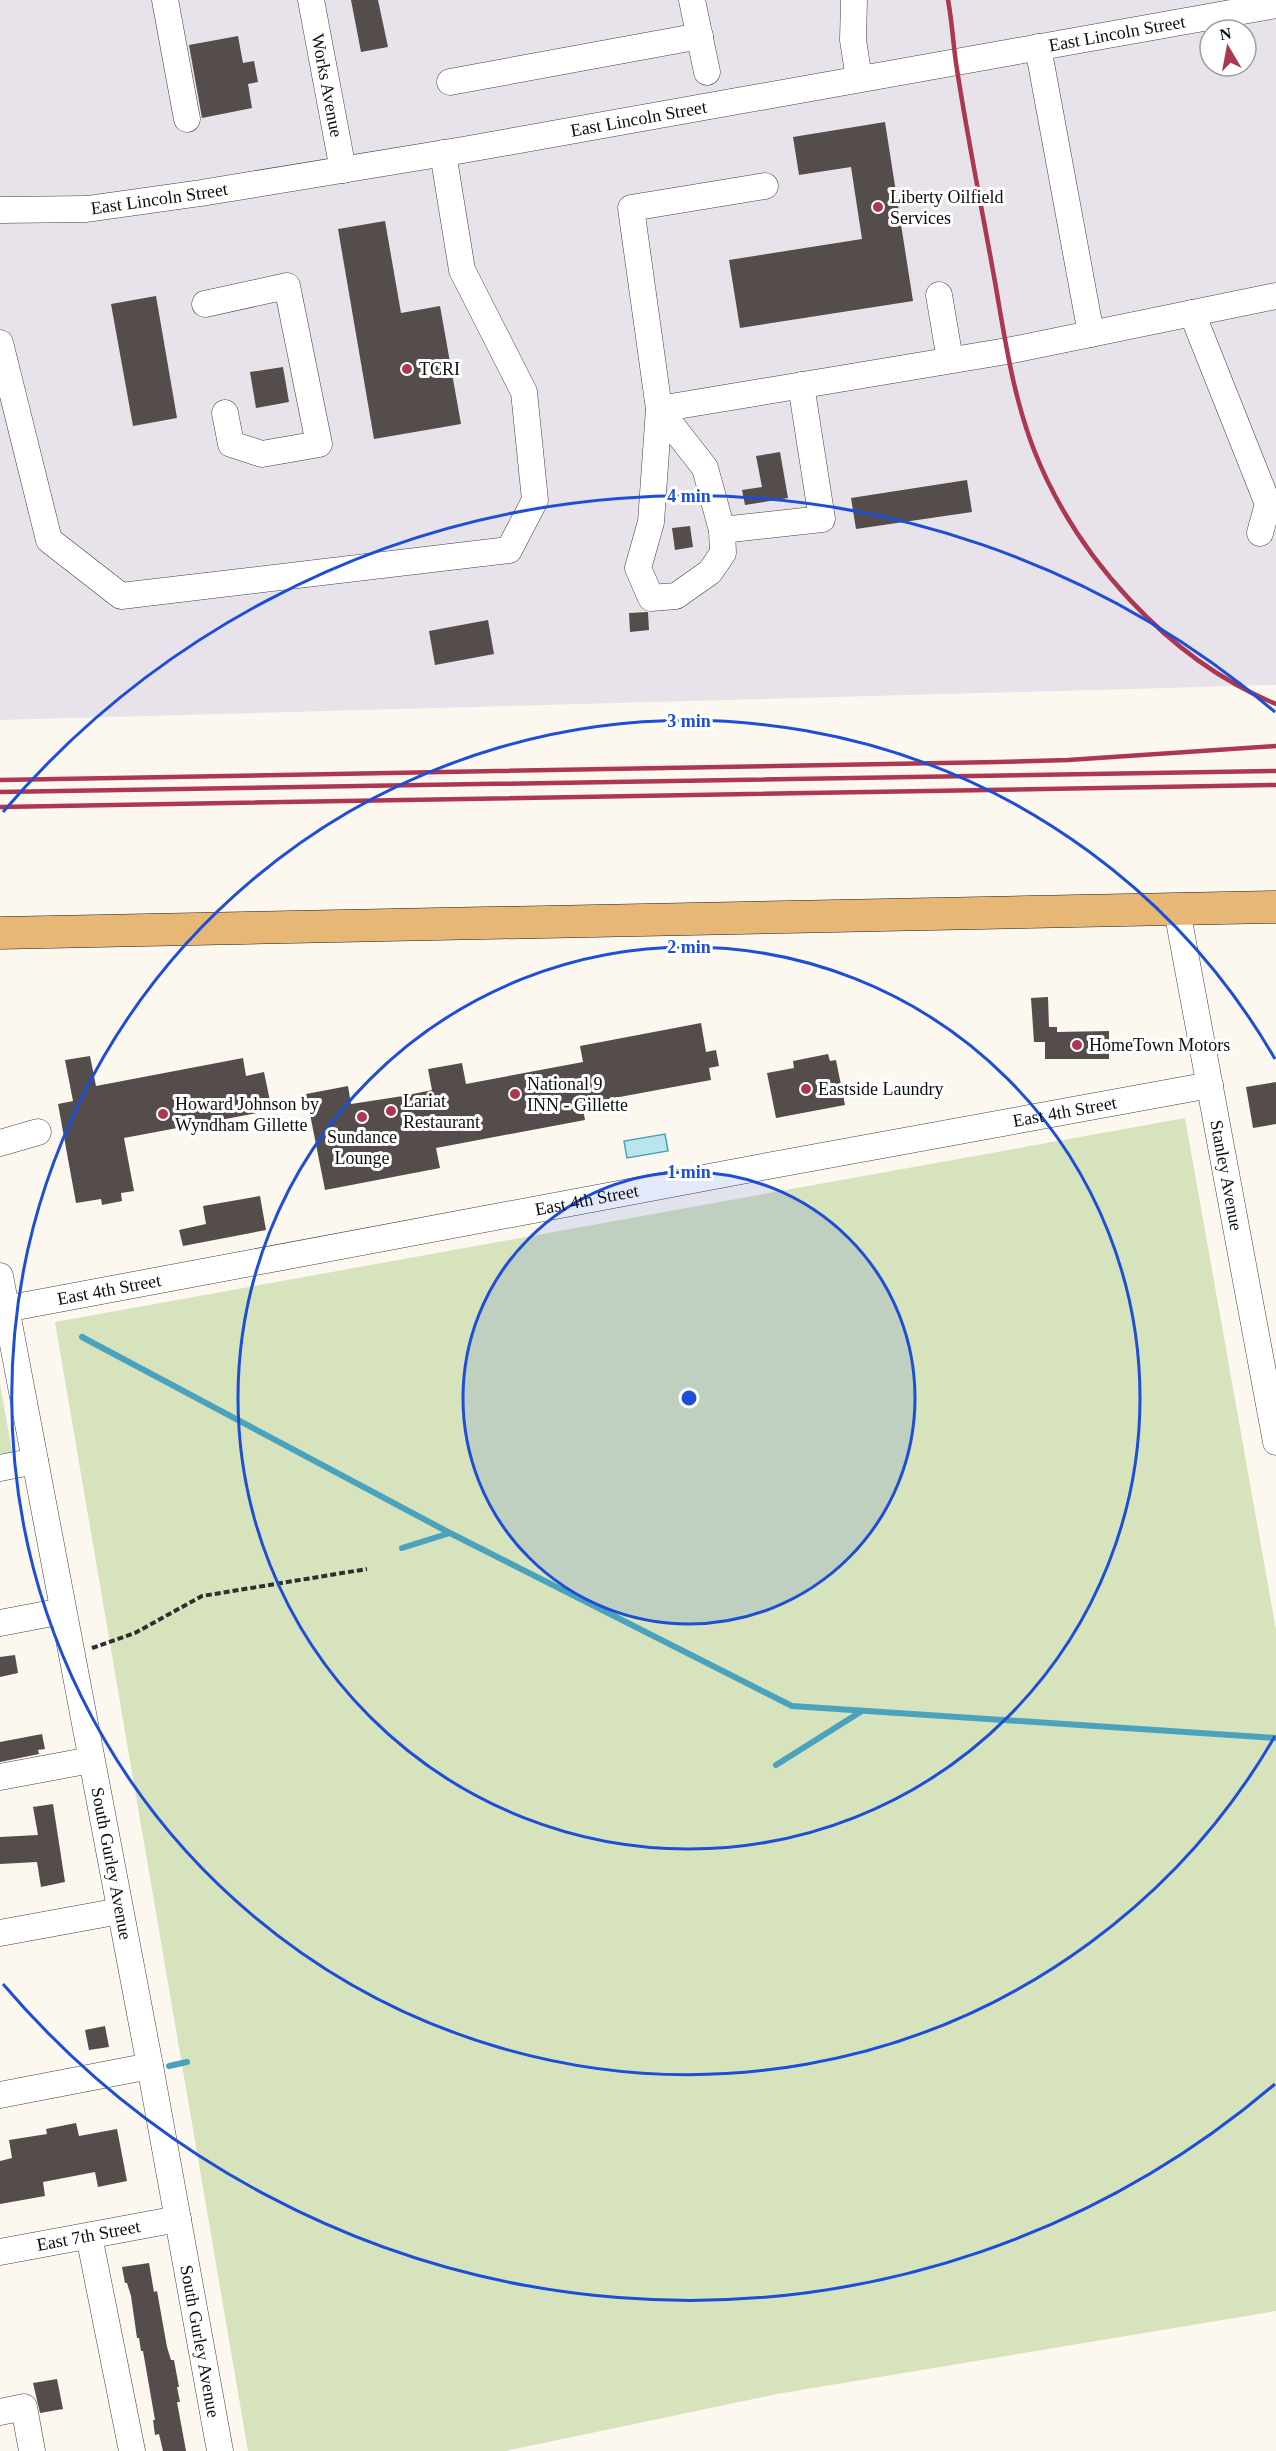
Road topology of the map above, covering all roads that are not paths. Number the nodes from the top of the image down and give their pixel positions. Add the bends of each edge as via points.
1 (165, 0) edge
2 (311, 0) edge
3 (692, 0) edge
4 (854, 0) edge
5 (1276, 5) edge
6 (700, 36) junction
7 (1038, 47) junction
8 (706, 72) dead end
9 (859, 79) junction
10 (450, 82) dead end
11 (187, 119) dead end
12 (442, 153) junction
13 (344, 170) junction
14 (765, 186) dead end
15 (0, 210) edge
16 (939, 295) dead end
17 (1276, 296) edge
18 (205, 304) dead end
19 (1192, 314) junction
20 (1091, 334) junction
21 (0, 343) edge
22 (950, 360) junction
23 (801, 385) junction
24 (659, 409) junction
25 (225, 413) dead end
26 (722, 530) junction
27 (1260, 533) dead end
28 (1276, 908) edge
29 (1177, 910) junction
30 (13, 933) edge
31 (1209, 1085) junction
32 (38, 1132) dead end
33 (0, 1143) edge
34 (0, 1276) edge
35 (3, 1310) edge
36 (1271, 1385) edge
37 (1276, 1442) edge
38 (35, 1461) junction
39 (0, 1468) edge
40 (63, 1611) junction
41 (0, 1623) edge
42 (91, 1760) junction
43 (0, 1777) edge
44 (120, 1911) junction
45 (0, 1933) edge
46 (150, 2066) junction
47 (0, 2095) edge
48 (178, 2219) junction
49 (89, 2236) junction
50 (0, 2252) edge
51 (0, 2412) edge
52 (32, 2451) edge
53 (132, 2451) edge
54 (220, 2451) edge

1 - 11 street
2 - 13 street, Works Avenue
3 - 6 street
4 - 9 street via 853,40
5 - 7 street, East Lincoln Street
6 - 8 street
6 - 10 street
7 - 9 street, East Lincoln Street
7 - 20 street
9 - 12 street, East Lincoln Street
12 - 13 street, East Lincoln Street
12 - 21 street via 462,270 524,392 535,500 509,550 122,596 49,540
13 - 15 street, East Lincoln Street via 87,209
14 - 24 street via 631,208
16 - 22 street
17 - 19 street
18 - 25 street via 287,286 319,444 262,454 231,444
19 - 20 street
19 - 27 street via 1268,504
20 - 22 street
22 - 23 street
23 - 24 street
23 - 26 street via 822,519
24 - 26 street via 705,468
24 - 26 street via 651,522 638,568 651,598 675,596 710,572 723,553
28 - 29 main road
29 - 30 main road
29 - 31 street, Stanley Avenue
31 - 35 street, East 4th Street
31 - 36 street, Stanley Avenue
32 - 33 street
34 - 35 street, South Gurley Avenue
35 - 38 street, South Gurley Avenue
36 - 37 street, Stanley Avenue
38 - 39 street
38 - 40 street, South Gurley Avenue
40 - 41 street
40 - 42 street, South Gurley Avenue
42 - 43 street
42 - 44 street, South Gurley Avenue
44 - 45 street
44 - 46 street, South Gurley Avenue
46 - 47 street
46 - 48 street, South Gurley Avenue
48 - 49 street, East 7th Street
48 - 54 street, South Gurley Avenue
49 - 50 street, East 7th Street
49 - 53 street
51 - 52 street via 24,2407

